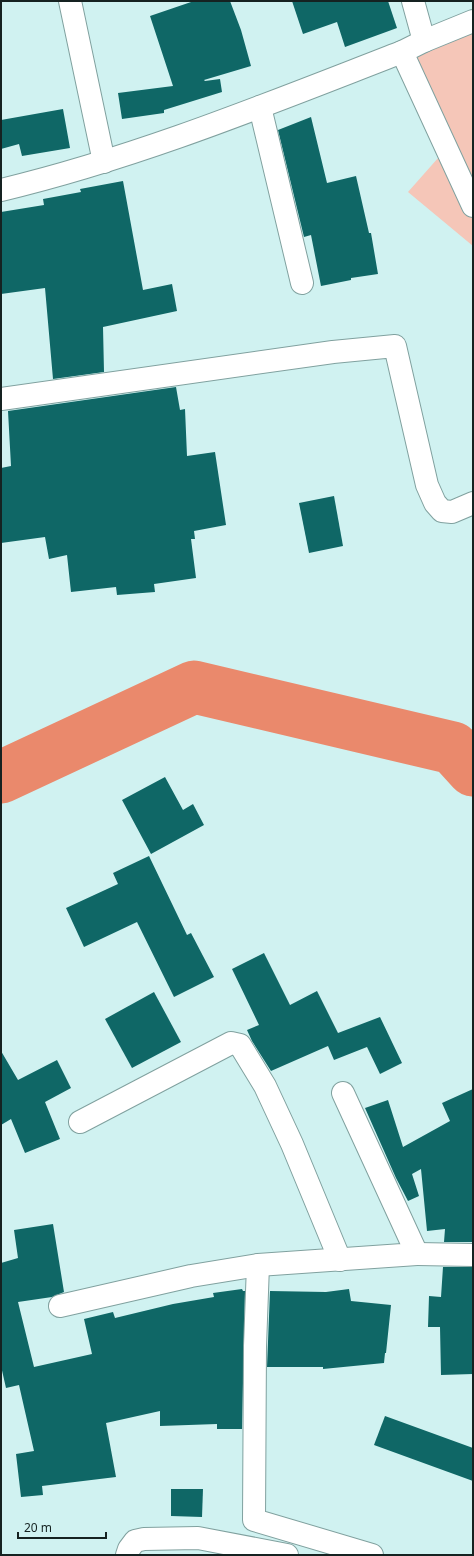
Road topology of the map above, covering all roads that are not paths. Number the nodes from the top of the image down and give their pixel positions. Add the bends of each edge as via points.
1 (70, 1) edge
2 (413, 1) edge
3 (473, 21) edge
4 (424, 41) junction
5 (402, 52) junction
6 (260, 107) junction
7 (104, 162) junction
8 (1, 190) edge
9 (473, 206) edge
10 (302, 283) dead end
11 (1, 399) edge
12 (473, 503) edge
13 (343, 1094) dead end
14 (80, 1122) dead end
15 (417, 1254) junction
16 (473, 1255) edge
17 (340, 1260) junction
18 (258, 1265) junction
19 (60, 1306) dead end
20 (127, 1555) edge
21 (287, 1555) edge
22 (372, 1555) edge

1 - 7 street
2 - 4 street
3 - 4 street
4 - 5 street
5 - 6 street
5 - 9 street
6 - 7 street
6 - 10 street
7 - 8 street
11 - 12 street via 333,352 395,346 427,486 435,503 442,511 452,512
13 - 15 street
14 - 17 street via 231,1043 240,1045 265,1086 292,1144
15 - 16 street
15 - 17 street
17 - 18 street
18 - 19 street via 191,1276
18 - 22 street via 254,1520
20 - 21 street via 135,1541 198,1538

